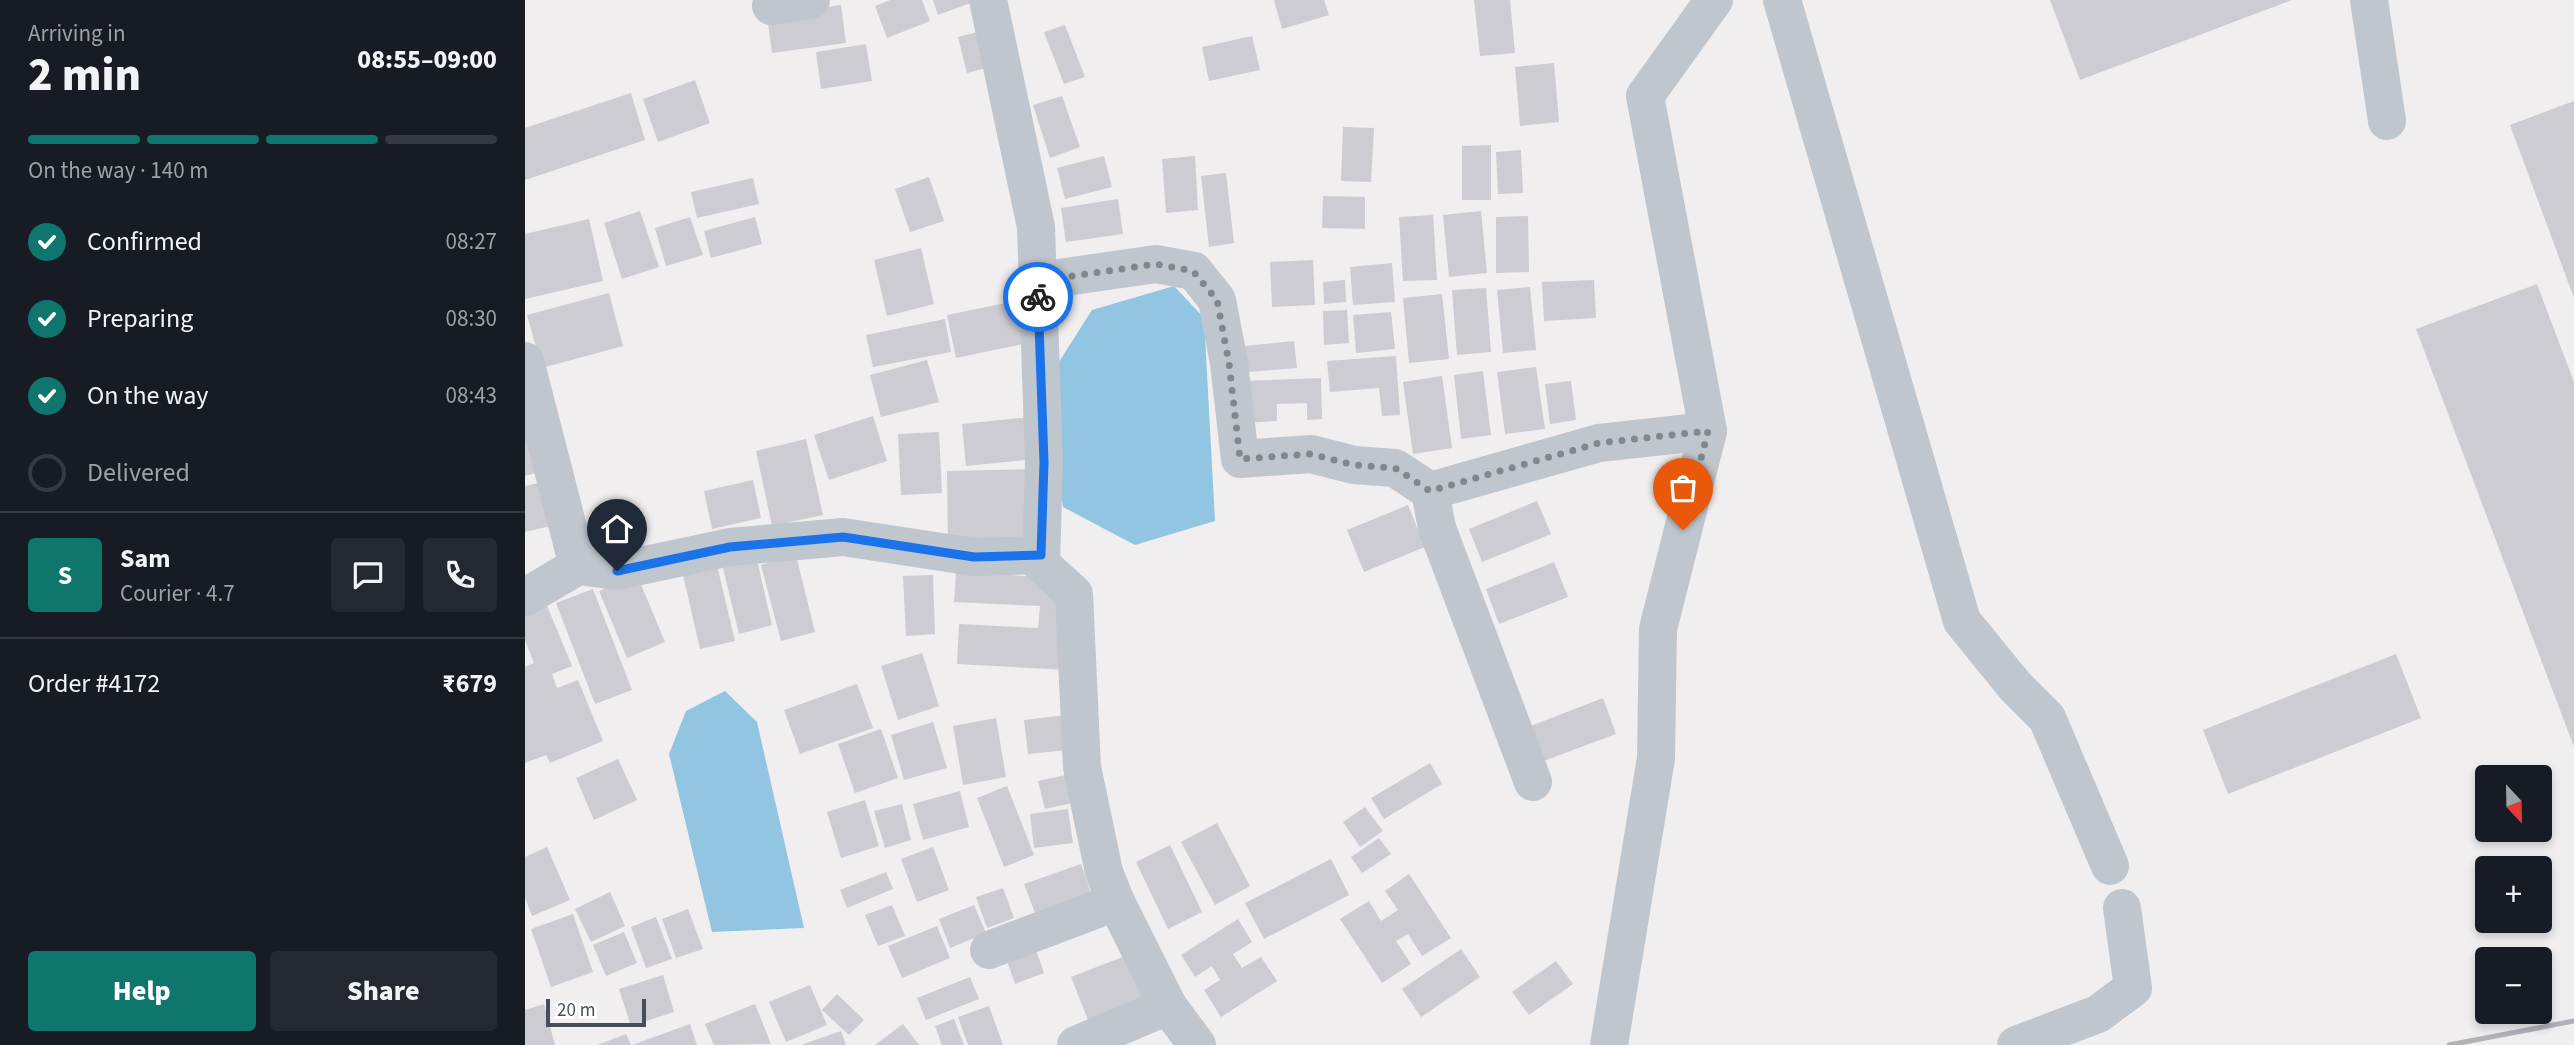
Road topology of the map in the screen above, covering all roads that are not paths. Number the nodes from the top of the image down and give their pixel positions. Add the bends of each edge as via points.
1 (811, 0) edge
2 (988, 0) edge
3 (1714, 0) edge
4 (1782, 0) edge
5 (2369, 0) edge
6 (771, 6) dead end
7 (2387, 121) dead end
8 (1038, 281) junction
9 (525, 361) edge
10 (1708, 431) junction
11 (1430, 491) junction
12 (1041, 555) junction
13 (578, 566) junction
14 (525, 597) edge
15 (1534, 782) dead end
16 (2110, 866) dead end
17 (1116, 902) junction
18 (2122, 908) dead end
19 (989, 950) dead end
20 (1168, 1006) junction
21 (1076, 1045) edge
22 (1197, 1045) edge
23 (1609, 1045) edge
24 (2016, 1045) edge

1 - 6 street
2 - 8 street via 1036,227
3 - 10 street via 1646,96
4 - 16 street via 1962,621 2047,718
5 - 7 street
8 - 11 street via 1156,264 1193,271 1217,300 1240,459 1311,454 1354,465 1395,468
8 - 12 street via 1044,462
9 - 13 street
10 - 11 street via 1599,443
10 - 23 street via 1658,629 1656,758
11 - 15 street via 1437,528
12 - 13 street via 974,557 843,537 730,547 617,571
12 - 17 street via 1041,564 1073,594 1082,767 1104,872
13 - 14 street
17 - 19 street
17 - 20 street
18 - 24 street via 2133,988 2098,1014
20 - 21 street
20 - 22 street

